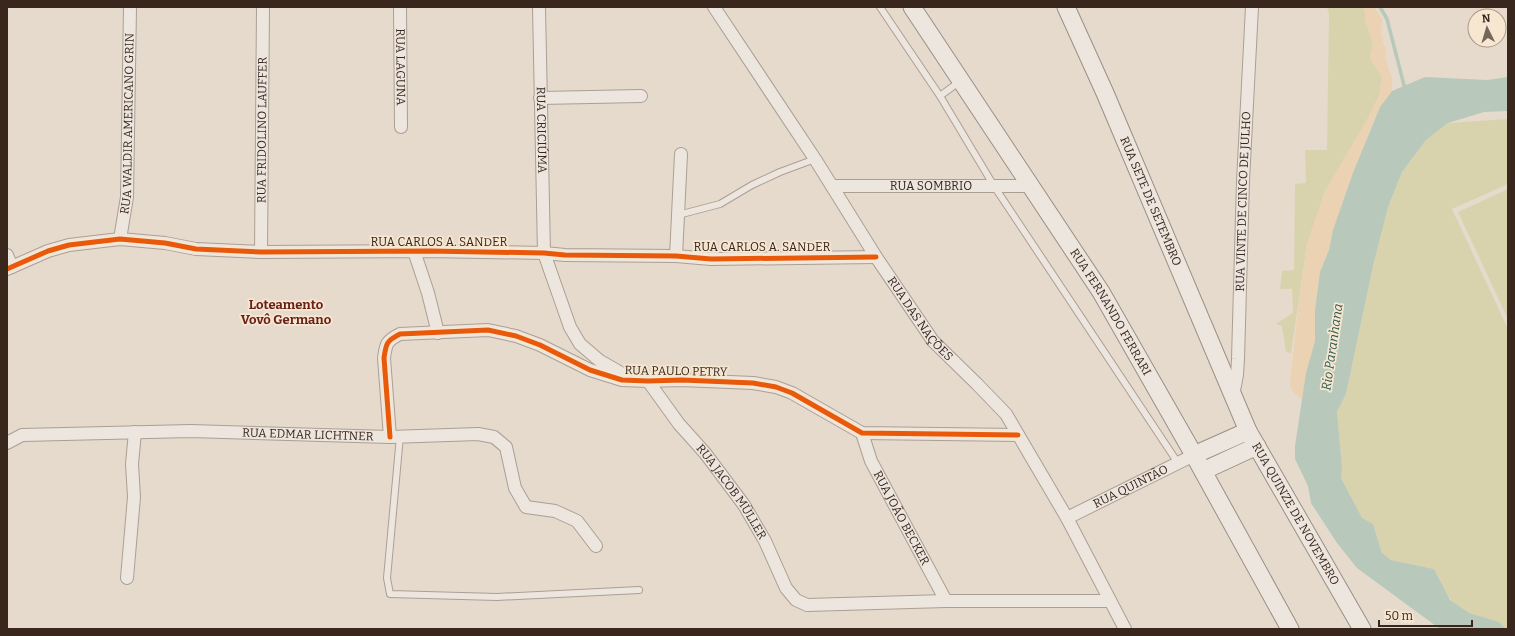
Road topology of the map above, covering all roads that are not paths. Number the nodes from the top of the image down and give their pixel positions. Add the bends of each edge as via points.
1 (130, 7) edge
2 (263, 7) edge
3 (400, 7) edge
4 (539, 7) edge
5 (714, 7) edge
6 (880, 7) edge
7 (912, 7) edge
8 (1066, 7) edge
9 (1252, 7) edge
10 (961, 81) junction
11 (641, 96) dead end
12 (940, 96) junction
13 (540, 98) junction
14 (401, 127) dead end
15 (681, 154) dead end
16 (815, 160) junction
17 (832, 186) junction
18 (994, 186) junction
19 (1030, 186) junction
20 (678, 215) junction
21 (120, 239) junction
22 (414, 251) junction
23 (262, 252) junction
24 (544, 253) junction
25 (7, 255) edge
26 (676, 256) junction
27 (876, 257) junction
28 (10, 268) edge
29 (438, 333) junction
30 (642, 381) junction
31 (1233, 396) junction
32 (1248, 431) junction
33 (135, 432) junction
34 (862, 433) junction
35 (1018, 435) junction
36 (395, 437) junction
37 (7, 443) edge
38 (1257, 446) junction
39 (1201, 452) junction
40 (1178, 463) junction
41 (1210, 468) junction
42 (1067, 518) junction
43 (596, 546) dead end
44 (127, 578) dead end
45 (639, 590) dead end
46 (946, 601) junction
47 (1110, 601) junction
48 (1125, 629) edge
49 (1290, 629) edge
50 (1362, 629) edge

1 - 21 street, RUA WALDIR AMERICANO GRIN via 127,197
2 - 23 street, RUA FRIDOLINO LAUFFER
3 - 14 street, RUA LAGUNA
4 - 13 street, RUA CRICIÚMA
5 - 16 street, RUA DAS NAÇÕES via 764,79
6 - 12 lane
7 - 10 main road, RUA FERNANDO FERRARI
8 - 31 main road, RUA SETE DE SETEMBRO
9 - 31 street, RUA VINTE DE CINCO DE JULHO via 1238,359
10 - 12 lane
10 - 19 main road, RUA FERNANDO FERRARI
11 - 13 street
12 - 18 lane
13 - 24 street, RUA CRICIÚMA
15 - 20 street
16 - 17 street, RUA DAS NAÇÕES
16 - 20 lane via 752,185 720,204
17 - 18 street, RUA SOMBRIO
17 - 27 street, RUA DAS NAÇÕES
18 - 19 street, RUA SOMBRIO
18 - 40 lane
19 - 39 main road, RUA FERNANDO FERRARI via 1101,292
20 - 26 street
21 - 23 street, RUA CARLOS A. SANDER via 196,249
21 - 28 street, RUA CARLOS A. SANDER via 68,245
22 - 23 street, RUA CARLOS A. SANDER
22 - 24 street, RUA CARLOS A. SANDER
22 - 29 street
24 - 26 street, RUA CARLOS A. SANDER
24 - 30 street, RUA CRICIÚMA via 570,327 580,344 600,361
25 - 28 street
26 - 27 street, RUA CARLOS A. SANDER
27 - 35 street, RUA DAS NAÇÕES via 933,341 1006,414
29 - 30 street, RUA PAULO PETRY via 488,330 516,336 540,344 590,370 622,380
29 - 36 street, RUA PAULO PETRY via 400,334 391,339 386,346 384,358
30 - 34 street, RUA PAULO PETRY via 753,382 776,387 792,393
30 - 46 street, RUA JACOB MÜLLER via 705,453 744,505 765,541 786,588 796,600 807,606
31 - 32 main road, RUA QUINZE DE NOVEMBRO
32 - 38 main road, RUA QUINZE DE NOVEMBRO
32 - 39 main road
33 - 36 street, RUA EDMAR LICHTNER via 191,431
33 - 37 street, RUA EDMAR LICHTNER via 22,435
33 - 44 street via 132,464 134,497
34 - 35 street
34 - 46 street, RUA JOÃO BECKER via 871,461
35 - 42 street, RUA DAS NAÇÕES
36 - 43 street, RUA EDMAR LICHTNER via 478,434 494,437 506,447 515,488 526,507 555,511 576,521
36 - 45 lane via 387,578 390,594 497,597
38 - 41 main road
38 - 50 main road, RUA QUINZE DE NOVEMBRO
39 - 40 street, RUA QUINTÃO
39 - 41 main road, RUA FERNANDO FERRARI
40 - 42 street, RUA QUINTÃO
41 - 49 main road, RUA FERNANDO FERRARI
42 - 47 street, RUA DAS NAÇÕES
46 - 47 street
47 - 48 street, RUA DAS NAÇÕES

